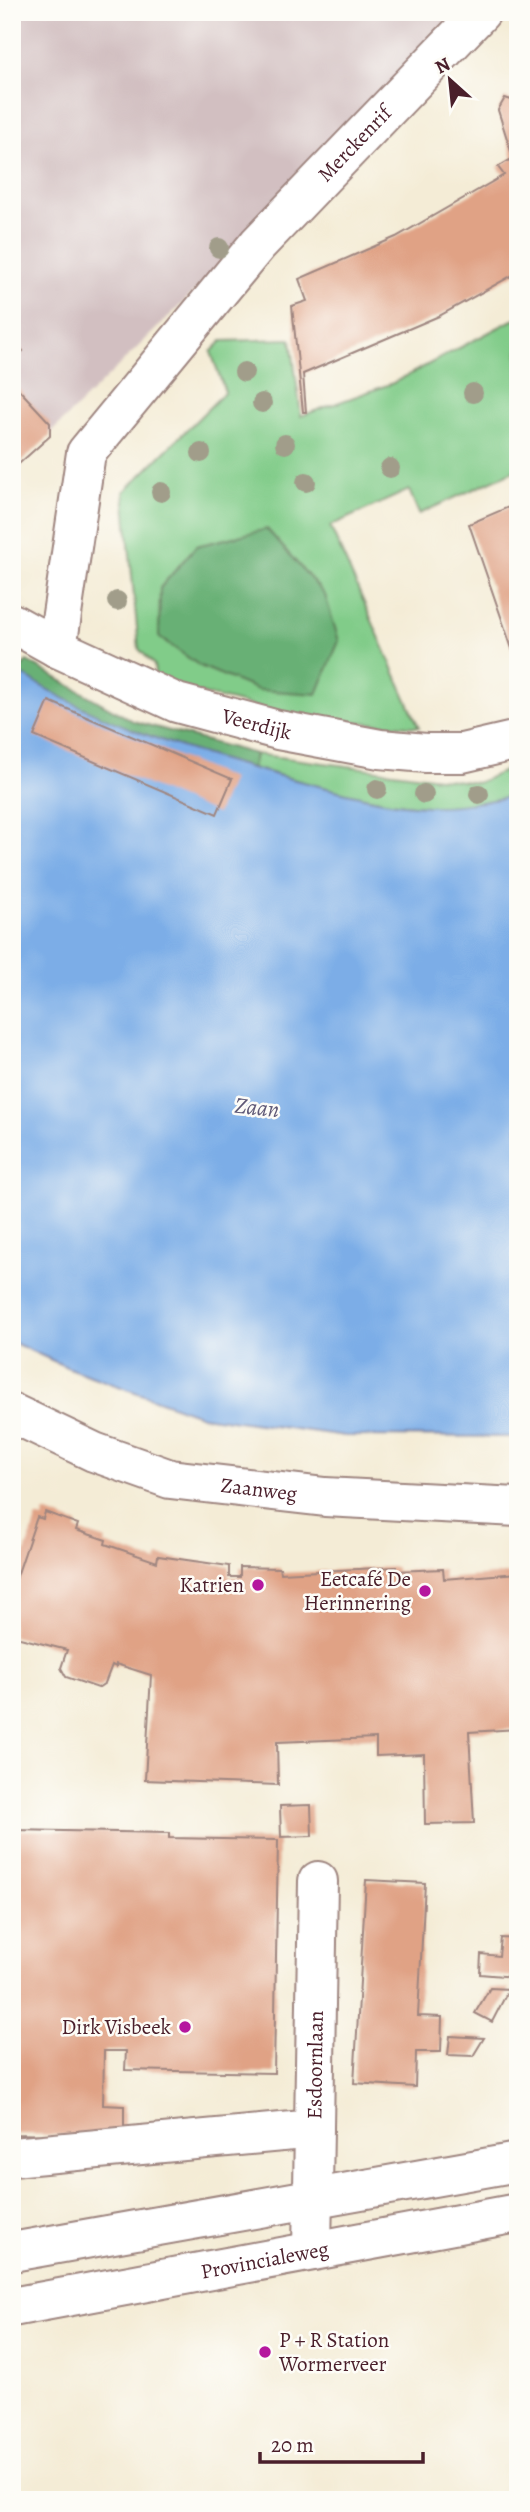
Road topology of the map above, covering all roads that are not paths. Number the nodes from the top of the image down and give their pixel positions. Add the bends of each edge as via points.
1 (481, 12) edge
2 (12, 623) edge
3 (57, 648) junction
4 (518, 740) edge
5 (12, 1413) edge
6 (518, 1507) edge
7 (318, 1881) dead end
8 (314, 2129) junction
9 (12, 2157) edge
10 (518, 2162) edge
11 (313, 2196) junction
12 (518, 2213) edge
13 (312, 2251) junction
14 (12, 2252) edge
15 (12, 2307) edge

1 - 3 street, Merckenrif via 258,244 86,453
2 - 3 street, Veerdijk
3 - 4 street, Veerdijk via 177,703 331,741 462,753
5 - 6 street, Zaanweg via 94,1452 170,1479 325,1497
7 - 8 street, Esdoornlaan
8 - 9 street
8 - 11 street, Esdoornlaan
10 - 11 street
11 - 13 street, Esdoornlaan
11 - 14 street
12 - 13 street, Provincialeweg
13 - 15 street, Provincialeweg

